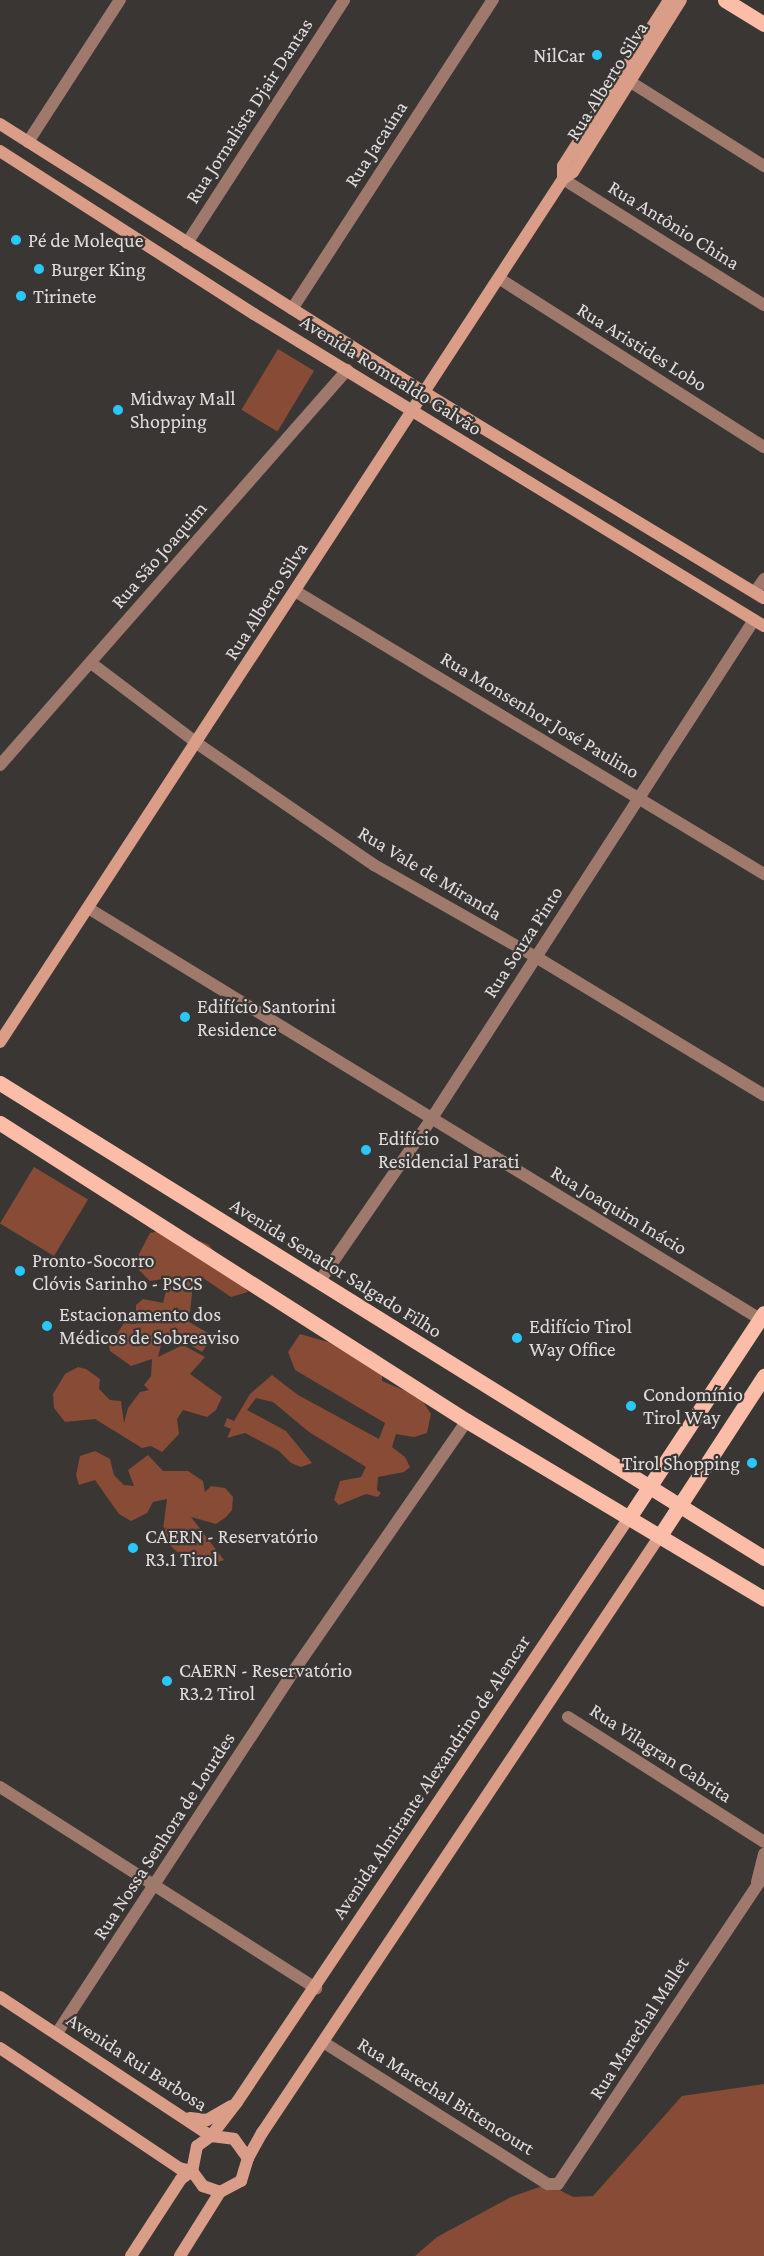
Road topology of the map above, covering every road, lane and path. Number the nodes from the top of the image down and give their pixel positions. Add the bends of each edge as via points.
1 (120, 0) edge
2 (344, 0) edge
3 (493, 0) edge
4 (669, 0) edge
5 (681, 0) edge
6 (725, 0) edge
7 (764, 24) edge
8 (629, 81) junction
9 (0, 124) edge
10 (28, 142) junction
11 (0, 151) edge
12 (764, 166) edge
13 (563, 179) junction
14 (187, 243) junction
15 (500, 279) junction
16 (764, 305) edge
17 (292, 309) junction
18 (347, 370) junction
19 (425, 392) junction
20 (413, 412) junction
21 (764, 447) edge
22 (764, 579) edge
23 (296, 591) junction
24 (760, 595) edge
25 (759, 623) edge
26 (91, 663) junction
27 (198, 744) junction
28 (0, 765) edge
29 (641, 798) junction
30 (764, 874) edge
31 (88, 908) junction
32 (536, 957) junction
33 (0, 1042) edge
34 (0, 1083) edge
35 (764, 1095) edge
36 (432, 1119) junction
37 (0, 1123) edge
38 (320, 1282) junction
39 (762, 1316) edge
40 (764, 1376) edge
41 (467, 1421) junction
42 (649, 1490) junction
43 (678, 1508) junction
44 (630, 1516) junction
45 (661, 1534) junction
46 (764, 1558) edge
47 (764, 1599) edge
48 (568, 1717) dead end
49 (0, 1787) edge
50 (764, 1842) edge
51 (764, 1854) edge
52 (760, 1878) edge
53 (156, 1887) junction
54 (316, 1988) junction
55 (0, 1997) edge
56 (57, 2034) junction
57 (323, 2042) junction
58 (0, 2048) edge
59 (237, 2102) junction
60 (228, 2115) junction
61 (186, 2118) junction
62 (262, 2133) junction
63 (211, 2136) junction
64 (248, 2158) junction
65 (192, 2171) junction
66 (548, 2184) joint
67 (220, 2192) junction
68 (131, 2256) edge
69 (180, 2256) edge

1 - 10 street
2 - 14 street, Rua Jornalista Djair Dantas
3 - 17 street, Rua Jacaúna
4 - 13 main road, Rua Alberto Silva via 563,166
5 - 8 main road, Rua Alberto Silva
6 - 7 main road
8 - 12 street
8 - 13 main road, Rua Alberto Silva via 573,172
9 - 10 main road, Avenida Romualdo Galvão
10 - 14 main road, Avenida Romualdo Galvão
11 - 18 main road, Avenida Romualdo Galvão
13 - 15 main road, Rua Alberto Silva
13 - 16 street, Rua Antônio China
14 - 17 main road, Avenida Romualdo Galvão
15 - 19 main road, Rua Alberto Silva
15 - 21 street, Rua Aristides Lobo
17 - 19 main road, Avenida Romualdo Galvão
18 - 20 main road, Avenida Romualdo Galvão
18 - 26 street, Rua São Joaquim
19 - 20 main road, Rua Alberto Silva
19 - 24 main road, Avenida Romualdo Galvão
20 - 23 main road, Rua Alberto Silva
20 - 25 main road, Avenida Romualdo Galvão
22 - 24 street
23 - 27 main road, Rua Alberto Silva
23 - 29 street, Rua Monsenhor José Paulino
25 - 29 street, Rua Souza Pinto
26 - 27 street, Rua Vale de Miranda
26 - 28 street, Rua São Joaquim
27 - 31 main road, Rua Alberto Silva
27 - 32 street, Rua Vale de Miranda via 374,865
29 - 30 street, Rua Monsenhor José Paulino
29 - 32 street, Rua Souza Pinto
31 - 33 main road, Rua Alberto Silva
31 - 36 street, Rua Joaquim Inácio
32 - 35 street, Rua Vale de Miranda
32 - 36 street, Rua Souza Pinto
34 - 38 main road, Avenida Senador Salgado Filho
36 - 38 street, Rua Souza Pinto
36 - 39 street, Rua Joaquim Inácio
37 - 41 main road
38 - 42 main road, Avenida Senador Salgado Filho
39 - 42 main road, Avenida Almirante Alexandrino de Alencar
40 - 43 main road
41 - 44 main road
41 - 53 street, Rua Nossa Senhora de Lourdes via 296,1669
42 - 43 main road, Avenida Senador Salgado Filho
42 - 44 main road, Avenida Almirante Alexandrino de Alencar
43 - 45 main road
43 - 46 main road, Avenida Senador Salgado Filho
44 - 45 main road
44 - 54 main road, Avenida Almirante Alexandrino de Alencar
45 - 47 main road
45 - 57 main road
48 - 50 street, Rua Vilagran Cabrita
49 - 53 street
51 - 52 street, Rua Marechal Mallet
52 - 66 street, Rua Marechal Mallet via 563,2181
53 - 54 street
53 - 56 street, Rua Nossa Senhora de Lourdes
54 - 59 main road, Avenida Almirante Alexandrino de Alencar
55 - 56 main road, Avenida Rui Barbosa
56 - 61 main road, Avenida Rui Barbosa
57 - 62 main road
57 - 66 street, Rua Marechal Bittencourt
58 - 65 main road via 179,2168
59 - 60 main road, Avenida Almirante Alexandrino de Alencar
59 - 61 main road via 207,2120
60 - 62 main road via 236,2133 249,2138
60 - 63 main road, Avenida Almirante Alexandrino de Alencar
61 - 63 main road, Avenida Rui Barbosa
62 - 64 main road
63 - 64 main road, Avenida Rui Barbosa via 234,2139
63 - 65 main road, Avenida Almirante Alexandrino de Alencar via 192,2153
64 - 67 main road via 241,2181
65 - 67 main road via 203,2186
65 - 68 main road, Avenida Almirante Alexandrino de Alencar via 181,2179
67 - 69 main road

